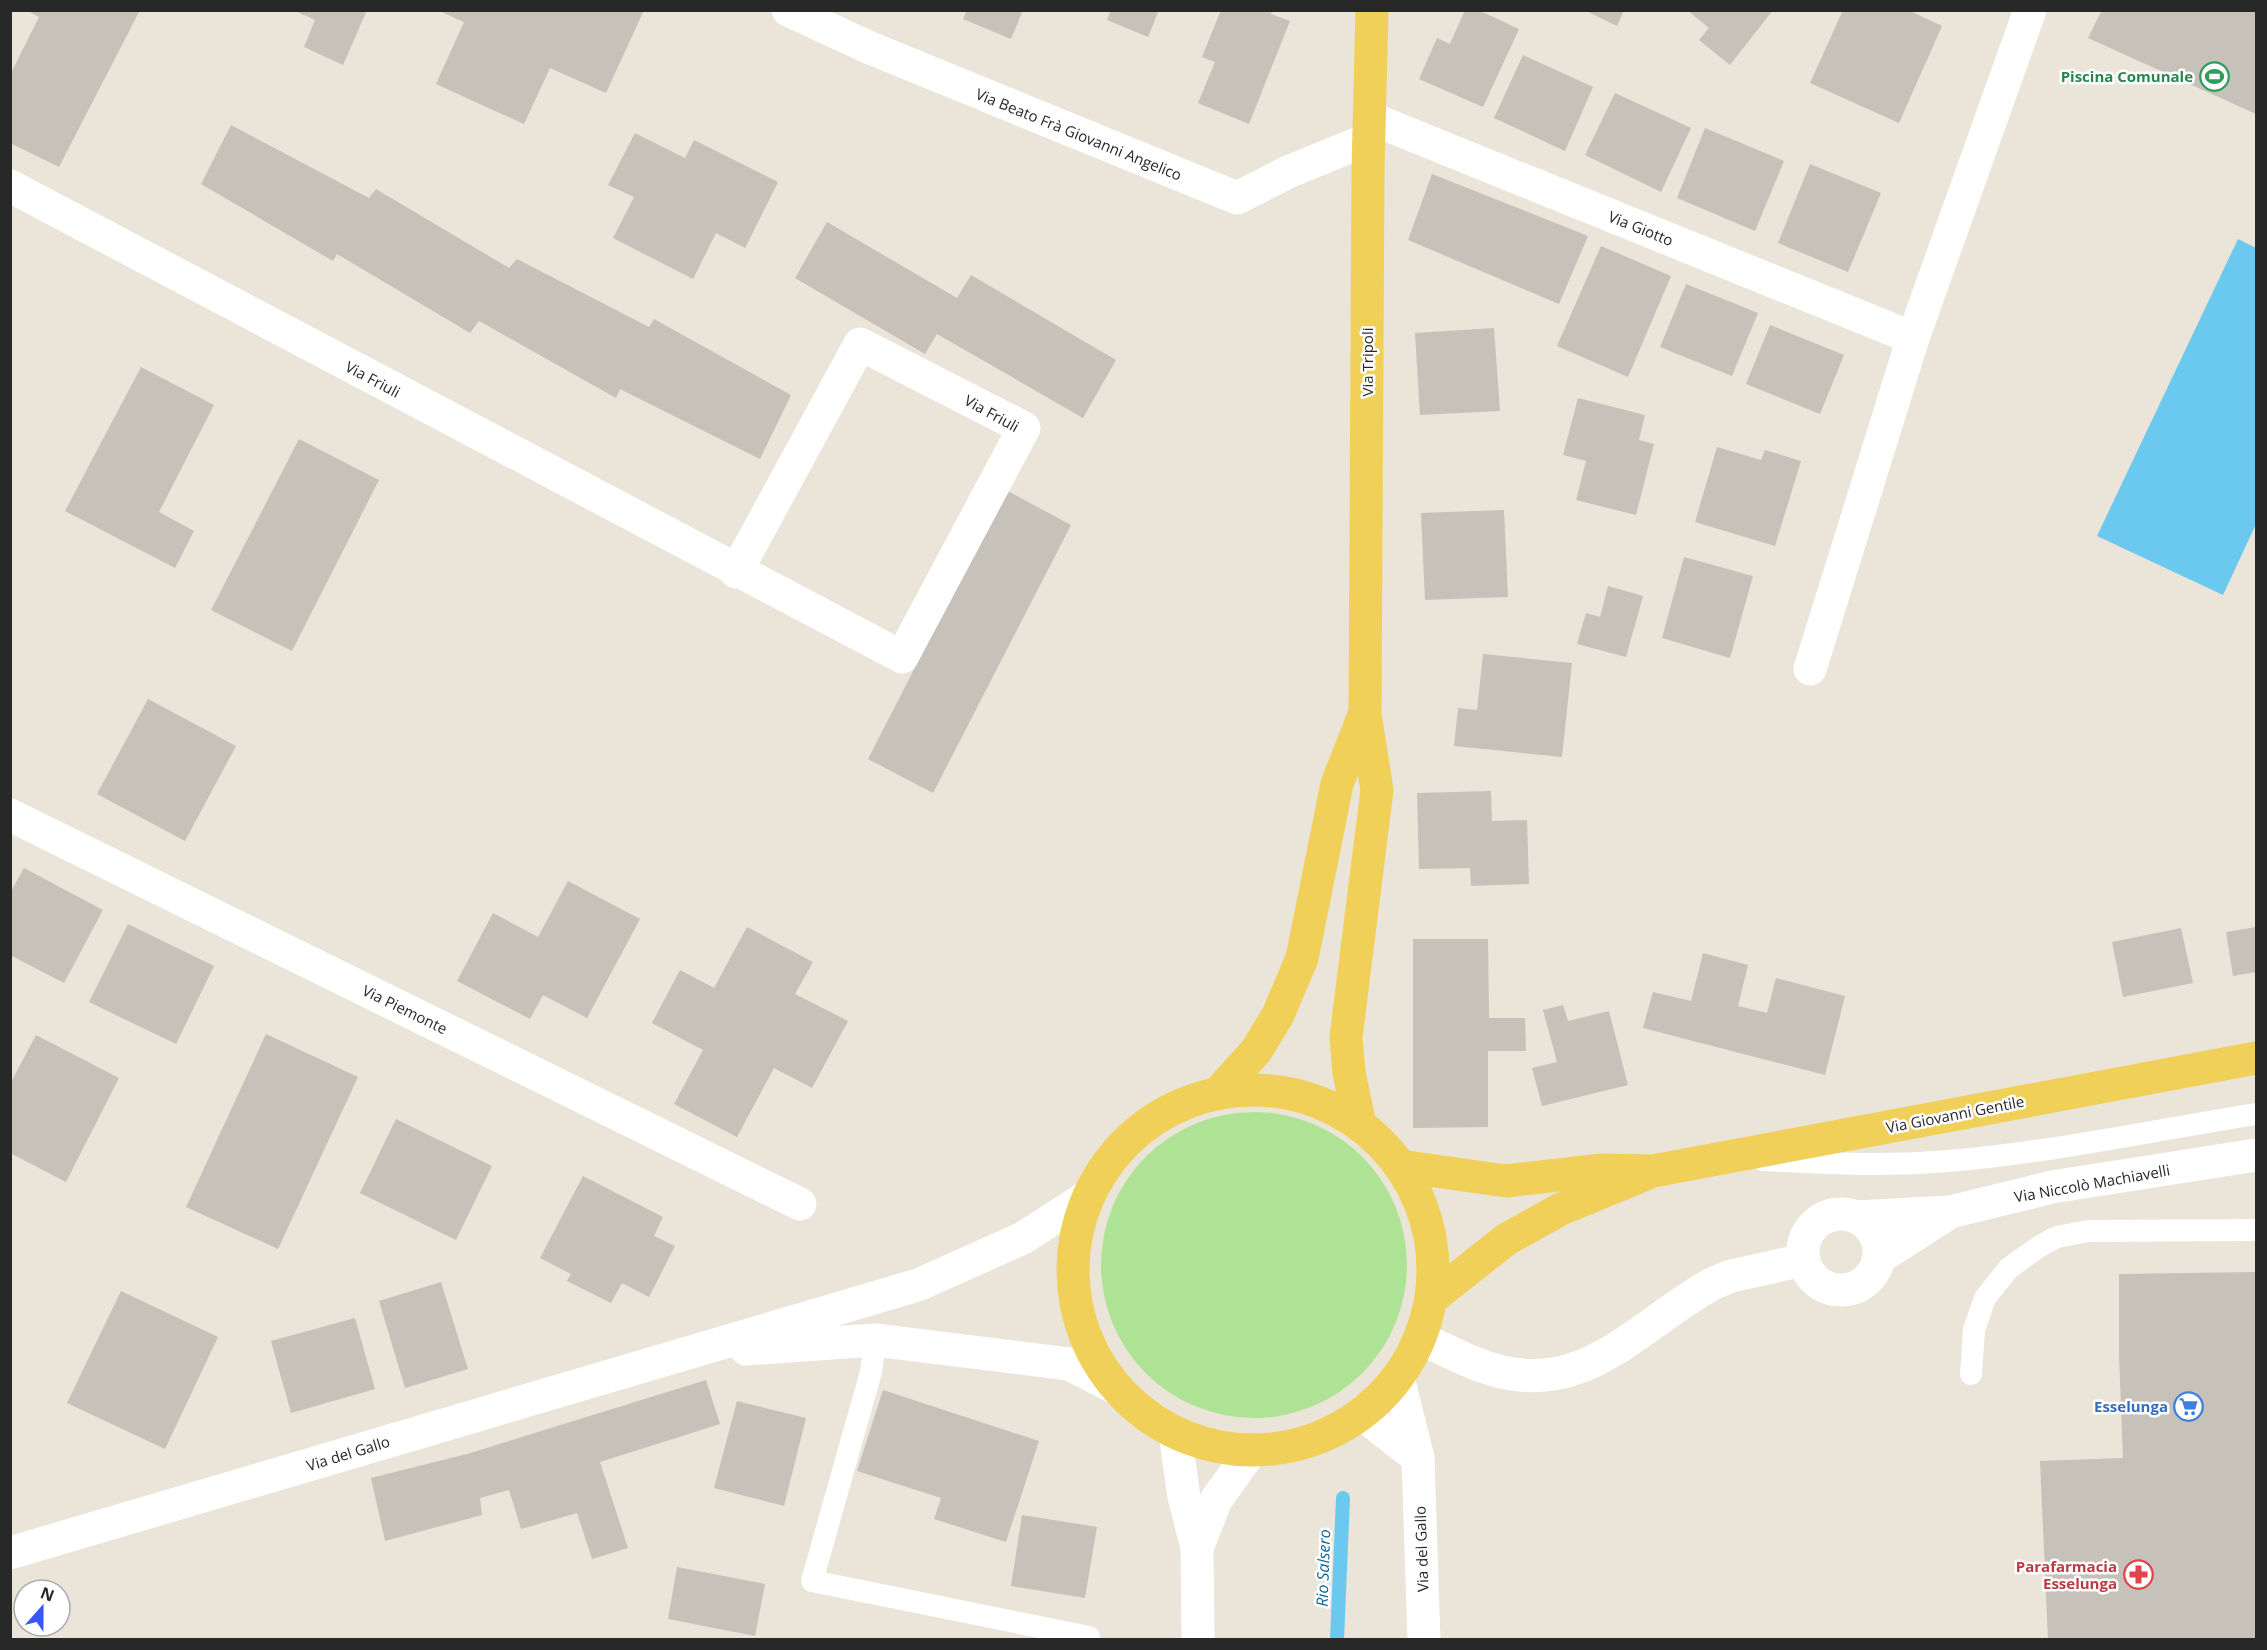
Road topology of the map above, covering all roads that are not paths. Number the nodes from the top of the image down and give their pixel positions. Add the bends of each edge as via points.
1 (788, 10) edge
2 (1372, 10) edge
3 (2030, 10) edge
4 (1370, 128) junction
5 (10, 186) edge
6 (1913, 338) junction
7 (736, 572) junction
8 (1810, 669) dead end
9 (1365, 714) junction
10 (10, 815) edge
11 (2256, 1058) edge
12 (1218, 1093) junction
13 (2256, 1113) edge
14 (1360, 1125) junction
15 (2256, 1155) edge
16 (1716, 1159) junction
17 (1400, 1166) junction
18 (1653, 1171) junction
19 (1088, 1196) junction
20 (800, 1204) dead end
21 (1950, 1212) junction
22 (1856, 1217) junction
23 (2256, 1230) edge
24 (1880, 1257) junction
25 (1804, 1260) junction
26 (1432, 1298) junction
27 (1421, 1339) junction
28 (875, 1340) junction
29 (685, 1353) junction
30 (1971, 1374) dead end
31 (1398, 1378) junction
32 (1116, 1388) junction
33 (1362, 1414) junction
34 (1175, 1433) junction
35 (1251, 1451) junction
36 (1418, 1458) junction
37 (1197, 1548) junction
38 (10, 1553) edge
39 (1089, 1637) dead end
40 (1198, 1640) edge
41 (1424, 1640) edge

1 - 4 street, Via Beato Frà Giovanni Angelico via 868,47 1237,198
2 - 4 main road, Via Tripoli
3 - 6 street
4 - 6 street, Via Giotto
4 - 9 main road, Via Tripoli
5 - 7 street, Via Friuli
6 - 8 street
7 - 7 street, Via Friuli via 902,657 1024,428 860,344
9 - 12 main road via 1337,784 1302,958 1278,1015 1256,1051
9 - 14 main road via 1377,790 1346,1037
10 - 20 street, Via Piemonte
11 - 16 main road, Via Giovanni Gentile
12 - 14 main road via 1248,1089 1297,1096 1335,1109
12 - 19 main road via 1185,1102 1136,1133 1105,1166
13 - 16 lane via 1937,1162 1860,1164
14 - 17 main road via 1389,1150
15 - 21 street, Via Niccolò Machiavelli via 2052,1187
16 - 18 main road, Via Giovanni Gentile
17 - 18 main road via 1506,1181 1602,1170
17 - 26 main road via 1425,1216 1434,1271
18 - 26 main road via 1534,1223 1507,1239
19 - 29 street via 1023,1238 918,1285
19 - 32 main road via 1077,1228 1072,1262 1074,1296 1082,1329 1096,1360
21 - 22 street, Via Niccolò Machiavelli
21 - 24 street
22 - 24 street via 1875,1233
22 - 25 street, Via Niccolò Machiavelli via 1833,1214 1821,1219 1806,1237
23 - 30 lane via 2088,1231 2040,1246 2009,1268 1985,1298 1974,1330
24 - 25 street via 1870,1279 1848,1290 1821,1284 1808,1271
25 - 27 street via 1712,1284 1604,1358 1570,1372 1534,1376 1488,1368
26 - 27 main road
27 - 31 main road
28 - 29 street
28 - 32 street via 1069,1364
28 - 39 lane via 871,1372 812,1581
29 - 38 street, Via del Gallo
31 - 33 main road
31 - 36 street, Via del Gallo
32 - 34 main road via 1143,1413
33 - 35 main road via 1310,1442
33 - 36 street
34 - 35 main road via 1199,1443
34 - 37 street via 1184,1497
35 - 37 street via 1216,1500
36 - 41 street, Via del Gallo
37 - 40 street

